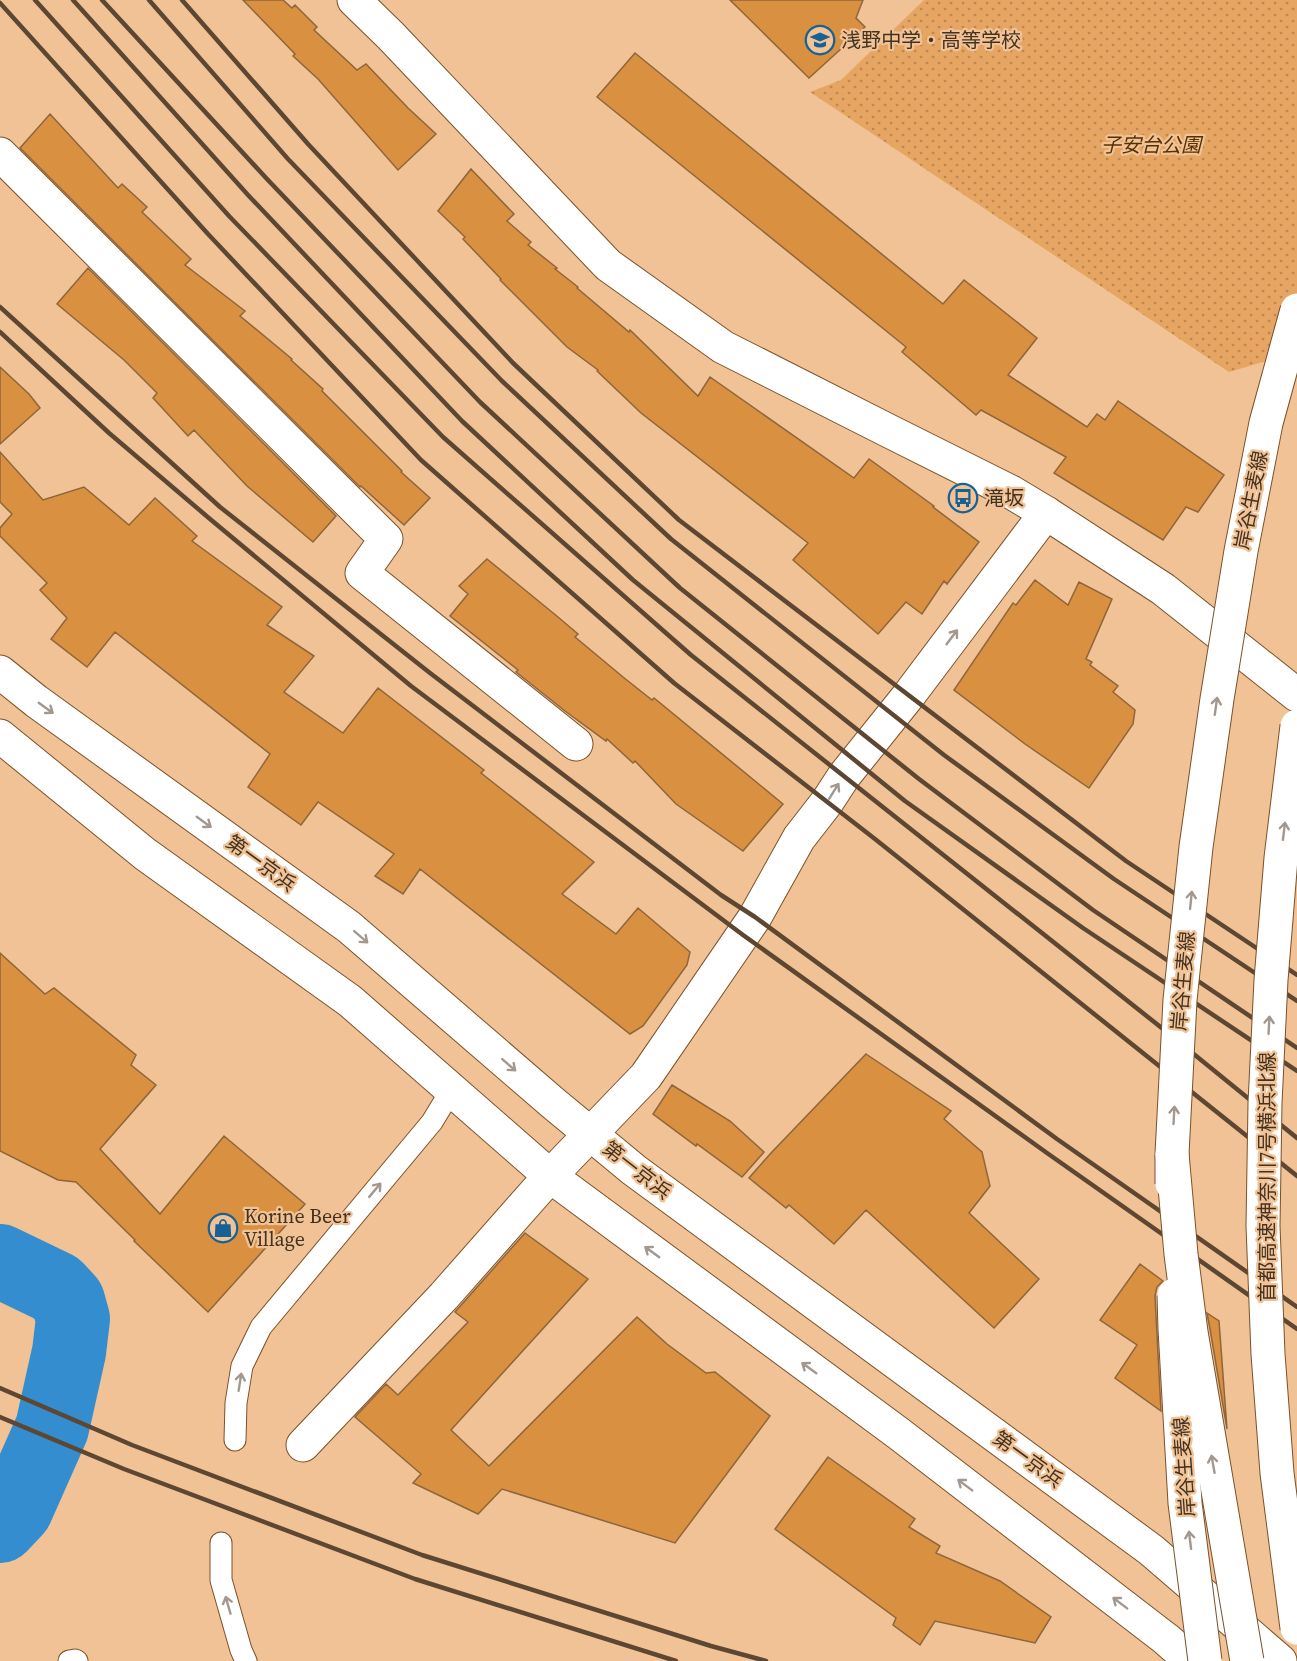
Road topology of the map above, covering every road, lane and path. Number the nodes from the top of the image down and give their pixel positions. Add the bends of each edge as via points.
1 (354, 0) edge
2 (0, 154) edge
3 (1297, 310) edge
4 (1046, 513) junction
5 (0, 672) edge
6 (1297, 695) edge
7 (1297, 726) edge
8 (0, 736) edge
9 (576, 744) dead end
10 (452, 1089) junction
11 (590, 1133) junction
12 (1172, 1154) junction
13 (550, 1176) junction
14 (1263, 1226) junction
15 (235, 1440) dead end
16 (303, 1445) dead end
17 (1297, 1516) edge
18 (221, 1543) dead end
19 (1297, 1628) edge
20 (69, 1661) edge
21 (77, 1661) edge
22 (246, 1661) edge
23 (1191, 1661) edge
24 (1205, 1661) edge
25 (1247, 1661) edge
26 (1280, 1661) edge

1 - 4 main road via 608,265 723,347
2 - 9 main road via 386,539 362,573
12 -> 3 main road, 岸谷生麦線, bridge via 1180,1000 1217,699 1264,435
4 - 6 main road via 1163,589
11 -> 4 main road via 646,1076 755,917 799,838
5 -> 11 main road, 第一京浜 via 349,927
14 -> 7 main road, 首都高速神奈川7号横浜北線, bridge via 1271,980
8 - 10 main road via 145,854 350,1001
10 - 13 main road
15 -> 10 lane via 242,1366 261,1327 432,1122
11 - 13 main road
11 - 26 main road, 第一京浜 via 644,1177 1151,1550
24 -> 12 main road, 岸谷生麦線, bridge via 1185,1503 1175,1329
25 -> 12 main road, bridge via 1191,1332
13 - 16 main road via 444,1296
23 -> 13 main road via 898,1433
14 - 17 main road, bridge
14 - 19 main road, 首都高速神奈川7号横浜北線, bridge via 1277,1473
22 -> 18 lane via 221,1580
20 - 21 lane

